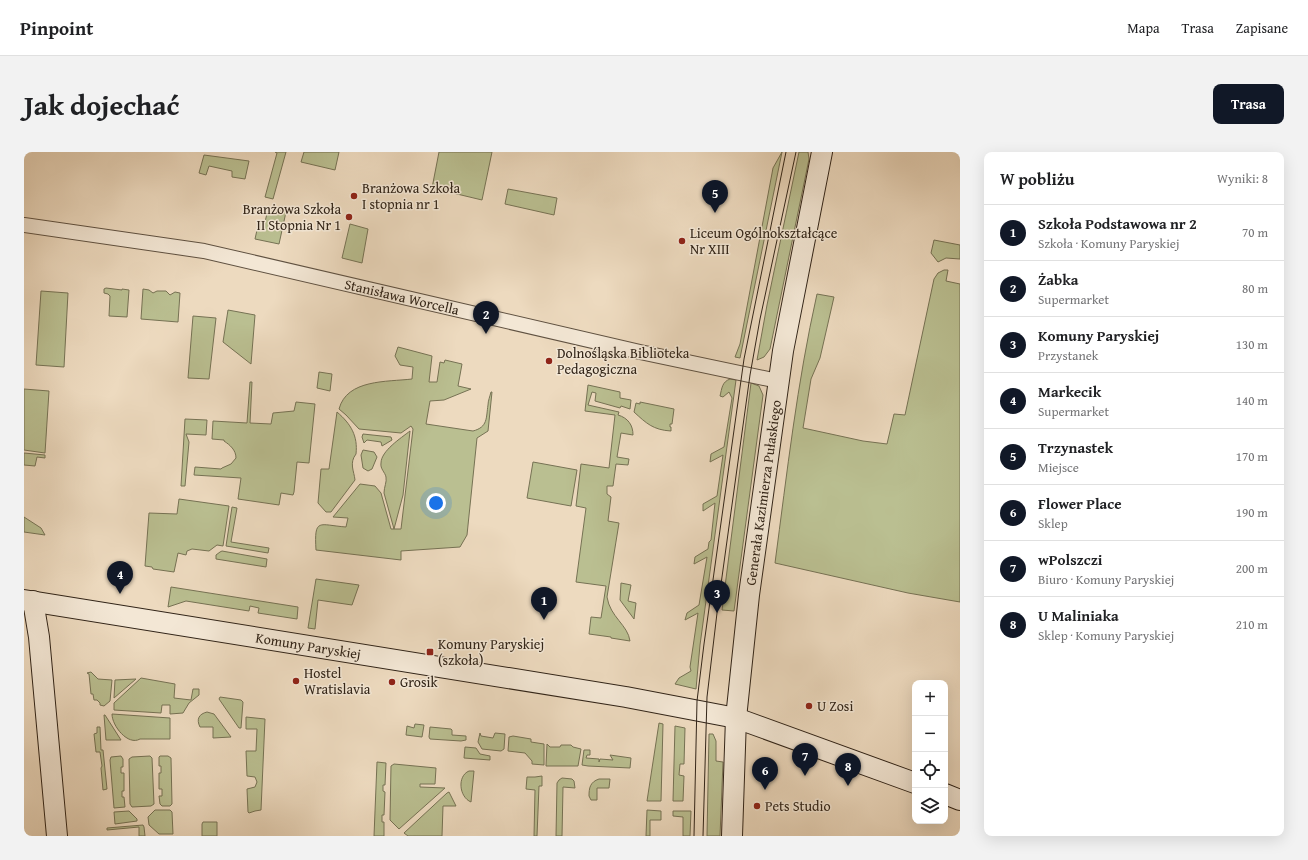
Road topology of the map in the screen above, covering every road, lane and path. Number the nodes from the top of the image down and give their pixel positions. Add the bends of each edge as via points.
1 (822, 152) edge
2 (24, 225) edge
3 (778, 380) junction
4 (28, 600) edge
5 (736, 718) junction
6 (912, 782) edge
7 (948, 795) edge
8 (960, 800) edge
9 (57, 836) edge
10 (732, 836) edge

1 - 3 street, Generała Kazimierza Pułaskiego
2 - 3 street, Stanisława Worcella via 204,251 640,352
3 - 5 street, Generała Kazimierza Pułaskiego via 748,595
4 - 5 street, Komuny Paryskiej via 621,696
4 - 9 street via 39,637
5 - 6 street, Komuny Paryskiej
5 - 10 street, Generała Kazimierza Pułaskiego
7 - 8 street

